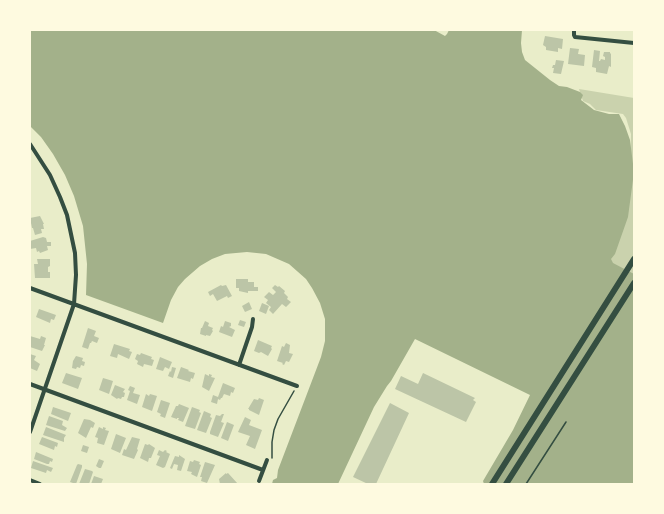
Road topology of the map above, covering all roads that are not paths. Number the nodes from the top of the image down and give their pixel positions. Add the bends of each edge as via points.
1 (574, 30) edge
2 (634, 43) edge
3 (30, 144) edge
4 (634, 259) edge
5 (634, 283) edge
6 (30, 288) edge
7 (74, 304) junction
8 (253, 319) dead end
9 (239, 365) junction
10 (30, 384) edge
11 (297, 386) road end
12 (46, 390) junction
13 (30, 432) edge
14 (269, 461) road end
15 (263, 470) junction
16 (30, 480) edge
17 (259, 481) dead end
18 (40, 484) edge
19 (492, 484) edge
20 (506, 484) edge

1 - 2 street via 575,37
3 - 7 street via 50,175 67,215 75,253
4 - 19 main road
5 - 20 main road
6 - 7 street
7 - 9 street
7 - 12 street
8 - 9 street
9 - 11 street
10 - 12 street
12 - 13 street
12 - 15 street
14 - 15 street
15 - 17 street
16 - 18 street

